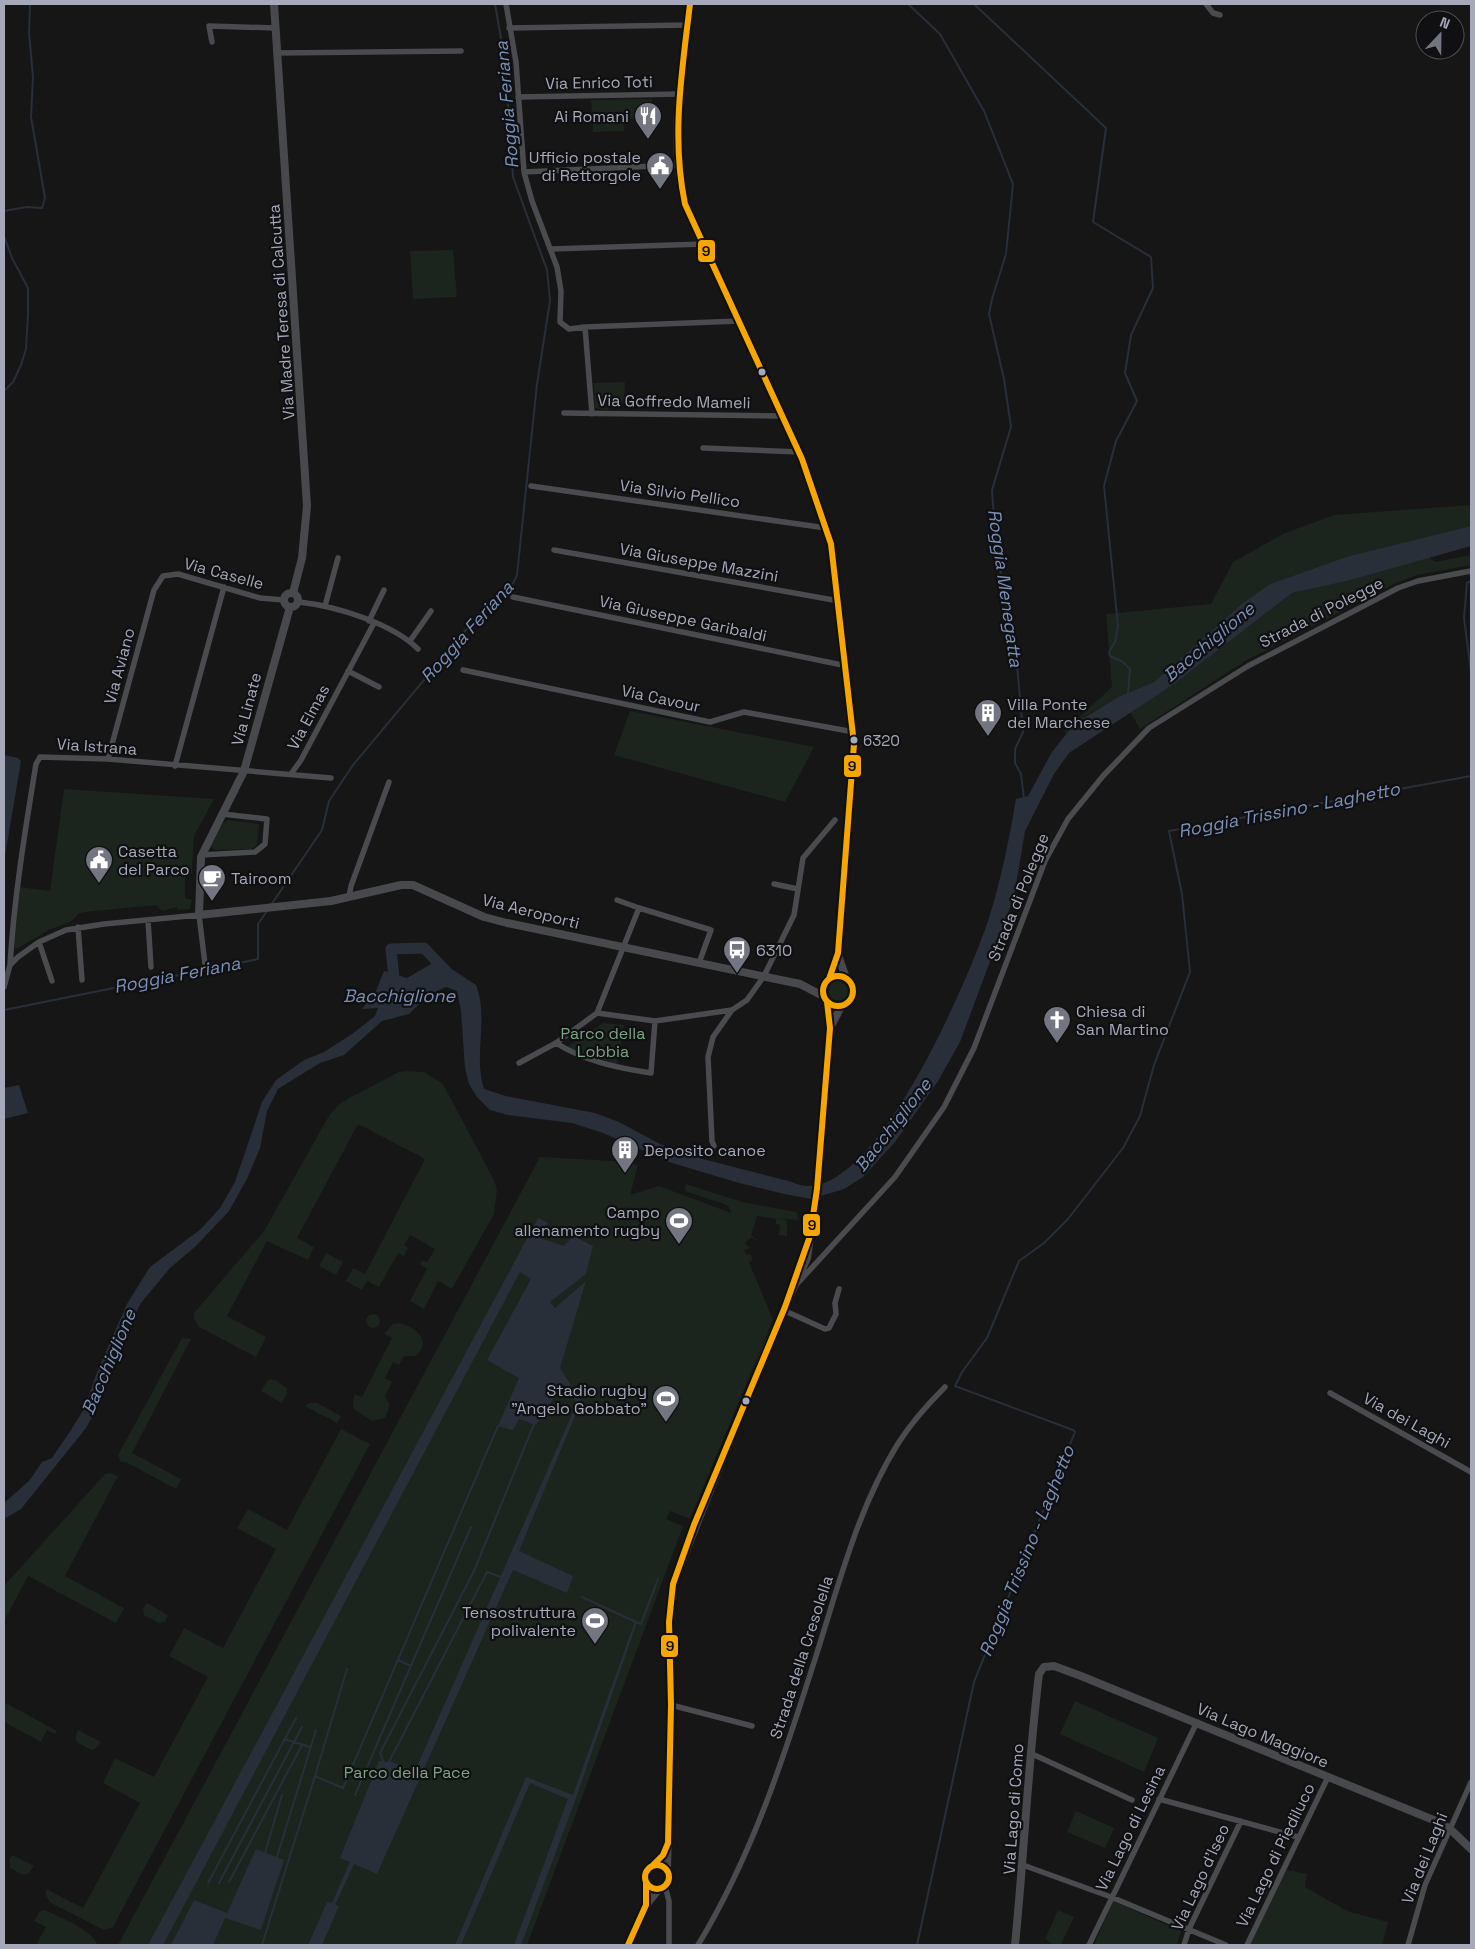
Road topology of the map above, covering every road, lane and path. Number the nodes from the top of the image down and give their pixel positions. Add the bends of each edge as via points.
1 (274, 4) edge
2 (506, 4) edge
3 (690, 4) edge
4 (1206, 4) edge
5 (1220, 15) dead end
6 (687, 26) junction
7 (275, 28) junction
8 (509, 28) junction
9 (212, 42) dead end
10 (461, 51) dead end
11 (277, 53) junction
12 (681, 94) junction
13 (518, 98) junction
14 (677, 165) junction
15 (524, 172) junction
16 (703, 244) junction
17 (551, 249) junction
18 (739, 321) junction
19 (585, 328) junction
20 (564, 413) dead end
21 (592, 414) junction
22 (783, 416) junction
23 (703, 448) dead end
24 (800, 452) junction
25 (530, 486) dead end
26 (826, 528) junction
27 (554, 550) dead end
28 (338, 558) dead end
29 (1471, 571) edge
30 (158, 581) joint
31 (224, 587) junction
32 (384, 590) dead end
33 (293, 593) junction
34 (513, 596) dead end
35 (284, 600) junction
36 (839, 601) junction
37 (299, 602) junction
38 (325, 606) junction
39 (290, 607) junction
40 (432, 611) dead end
41 (371, 622) junction
42 (410, 641) junction
43 (418, 649) dead end
44 (847, 666) junction
45 (463, 670) dead end
46 (348, 671) junction
47 (379, 687) dead end
48 (854, 732) junction
49 (108, 759) junction
50 (175, 766) junction
51 (244, 771) junction
52 (291, 774) junction
53 (331, 778) dead end
54 (389, 782) dead end
55 (222, 814) junction
56 (835, 820) dead end
57 (201, 855) junction
58 (774, 884) dead end
59 (798, 889) junction
60 (349, 897) junction
61 (617, 900) dead end
62 (639, 908) junction
63 (199, 915) junction
64 (148, 920) junction
65 (78, 927) junction
66 (39, 942) junction
67 (623, 948) junction
68 (838, 953) junction
69 (699, 963) junction
70 (204, 964) dead end
71 (10, 966) junction
72 (151, 967) dead end
73 (764, 976) junction
74 (846, 978) junction
75 (82, 980) dead end
76 (827, 980) junction
77 (52, 981) dead end
78 (800, 984) junction
79 (4, 987) edge
80 (825, 999) junction
81 (842, 1005) junction
82 (732, 1010) junction
83 (597, 1013) junction
84 (655, 1021) junction
85 (830, 1028) junction
86 (556, 1043) junction
87 (519, 1063) dead end
88 (714, 1146) dead end
89 (805, 1259) junction
90 (816, 1262) junction
91 (797, 1284) junction
92 (840, 1289) dead end
93 (784, 1308) junction
94 (945, 1387) dead end
95 (1330, 1393) dead end
96 (1471, 1472) edge
97 (1039, 1674) joint
98 (671, 1705) junction
99 (1197, 1722) junction
100 (752, 1726) dead end
101 (1030, 1752) junction
102 (1328, 1777) junction
103 (1471, 1782) edge
104 (1159, 1799) junction
105 (1132, 1800) dead end
106 (1241, 1821) junction
107 (1450, 1828) junction
108 (1298, 1837) junction
109 (668, 1844) junction
110 (1471, 1849) edge
111 (653, 1865) junction
112 (1023, 1865) junction
113 (667, 1870) junction
114 (646, 1883) junction
115 (662, 1888) junction
116 (1111, 1897) junction
117 (646, 1905) junction
118 (1189, 1929) junction
119 (628, 1945) edge
120 (669, 1945) edge
121 (698, 1945) edge
122 (1015, 1945) edge
123 (1089, 1945) edge
124 (1184, 1945) edge
125 (1226, 1945) edge
126 (1247, 1945) edge
127 (1408, 1945) edge

1 - 7 street, Via Madre Teresa di Calcutta
2 - 8 street
3 - 6 street
4 - 5 street via 1213,13
6 - 8 street
6 - 12 street
7 - 9 street via 208,26
7 - 11 street, Via Madre Teresa di Calcutta
8 - 13 street via 516,62
10 - 11 street
11 - 33 street, Via Madre Teresa di Calcutta via 307,506 302,558
12 - 13 street, Via Enrico Toti
12 - 14 street
13 - 15 street
14 - 15 street
14 - 16 street via 685,204
15 - 17 street
16 - 17 street
16 - 18 street
17 - 19 street via 560,284 560,322 569,328
18 - 19 street
18 - 22 street
19 - 21 street
20 - 21 street, Via Goffredo Mameli
21 - 22 street, Via Goffredo Mameli
22 - 24 street
23 - 24 street
24 - 26 street
25 - 26 street, Via Silvio Pellico
26 - 36 street
27 - 36 street, Via Giuseppe Mazzini
28 - 38 street
29 - 90 street, Strada di Polegge via 1418,581 1392,591 1248,666 1143,733 1081,801 1058,836 1037,880 974,1048 944,1107 896,1177
30 - 31 street, Via Caselle via 169,574 178,574
30 - 49 street, Via Aviano
31 - 35 street, Via Caselle via 260,598
31 - 50 street
32 - 41 street
33 - 35 street, Via Caselle via 286,594
33 - 37 street
34 - 44 street, Via Giuseppe Garibaldi
35 - 39 street, Via Caselle
36 - 44 street
37 - 38 street
37 - 39 street
38 - 41 street
39 - 51 street, Via Linate
40 - 42 street
41 - 42 street
41 - 46 street, Via Elmas
42 - 43 street
44 - 48 street
45 - 48 street, Via Cavour via 710,722 744,712
46 - 47 street, Via Elmas
46 - 52 street, Via Elmas
48 - 68 street via 851,809
49 - 50 street, Via Istrana
49 - 71 street, Via Istrana via 49,756 38,760 25,829
50 - 51 street, Via Istrana
51 - 52 street, Via Elmas
51 - 55 street, Via Linate
52 - 53 street, Via Elmas
54 - 60 street
55 - 57 street, Via Linate
55 - 57 street via 266,819 265,844 255,852
56 - 59 street via 803,858
57 - 63 street, Via Linate
58 - 59 street
59 - 73 street via 794,915
60 - 63 street, Via Aeroporti
60 - 67 street, Via Aeroporti via 413,885 484,916
61 - 62 street
62 - 67 street
62 - 69 street via 711,930
63 - 64 street, Via Aeroporti
63 - 70 street
64 - 65 street, Via Aeroporti
64 - 72 street
65 - 66 street, Via Aeroporti
65 - 75 street
66 - 71 street, Via Aeroporti
66 - 77 street
67 - 69 street, Via Aeroporti
67 - 83 street
68 - 74 street
68 - 76 street
69 - 73 street, Via Aeroporti
71 - 79 street
73 - 78 street, Via Aeroporti
73 - 82 street via 747,1000
74 - 76 street via 837,976
74 - 81 street via 853,993
76 - 78 street, Via Aeroporti
76 - 80 street via 823,988
78 - 80 street, Via Aeroporti
80 - 81 street via 834,1006
80 - 85 street
81 - 85 street
82 - 84 street
82 - 88 street via 715,1032 708,1057
83 - 84 street
83 - 86 street
84 - 86 street via 651,1073 614,1067 568,1051
85 - 89 street via 814,1210
86 - 87 street
89 - 90 street via 810,1263
89 - 91 street
89 - 93 street
90 - 91 street, Strada di Polegge
91 - 93 street
92 - 93 street via 834,1302 836,1314 829,1328 825,1329
93 - 98 street via 694,1525 673,1584 669,1622
94 - 121 street, Strada della Cresolella via 899,1443 871,1494 771,1796 730,1888
95 - 96 street, Via dei Laghi
97 - 99 street, Via Lago Maggiore via 1044,1667 1054,1666
97 - 101 street, Via Lago di Como
98 - 100 street
98 - 109 street
99 - 102 street, Via Lago Maggiore
99 - 104 street, Via Lago di Lesina
101 - 105 street
101 - 112 street, Via Lago di Como
102 - 107 street, Via Lago Maggiore
102 - 108 street, Via Lago di Piediluco
103 - 107 street, Via dei Laghi
104 - 106 street
104 - 116 street, Via Lago di Lesina
106 - 108 street
106 - 118 street, Via Lago d'Iseo
107 - 110 street, Via Lago Maggiore
107 - 127 street, Via dei Laghi via 1425,1885
108 - 126 street, Via Lago di Piediluco
109 - 111 street
109 - 113 street
111 - 113 street
111 - 114 street via 644,1874
112 - 116 street
112 - 122 street, Via Lago di Como
113 - 115 street via 669,1877
114 - 115 street via 651,1888
114 - 117 street
115 - 117 street
115 - 120 street via 669,1901
116 - 118 street
116 - 123 street, Via Lago di Lesina
117 - 119 street
118 - 124 street, Via Lago d'Iseo
118 - 125 street

